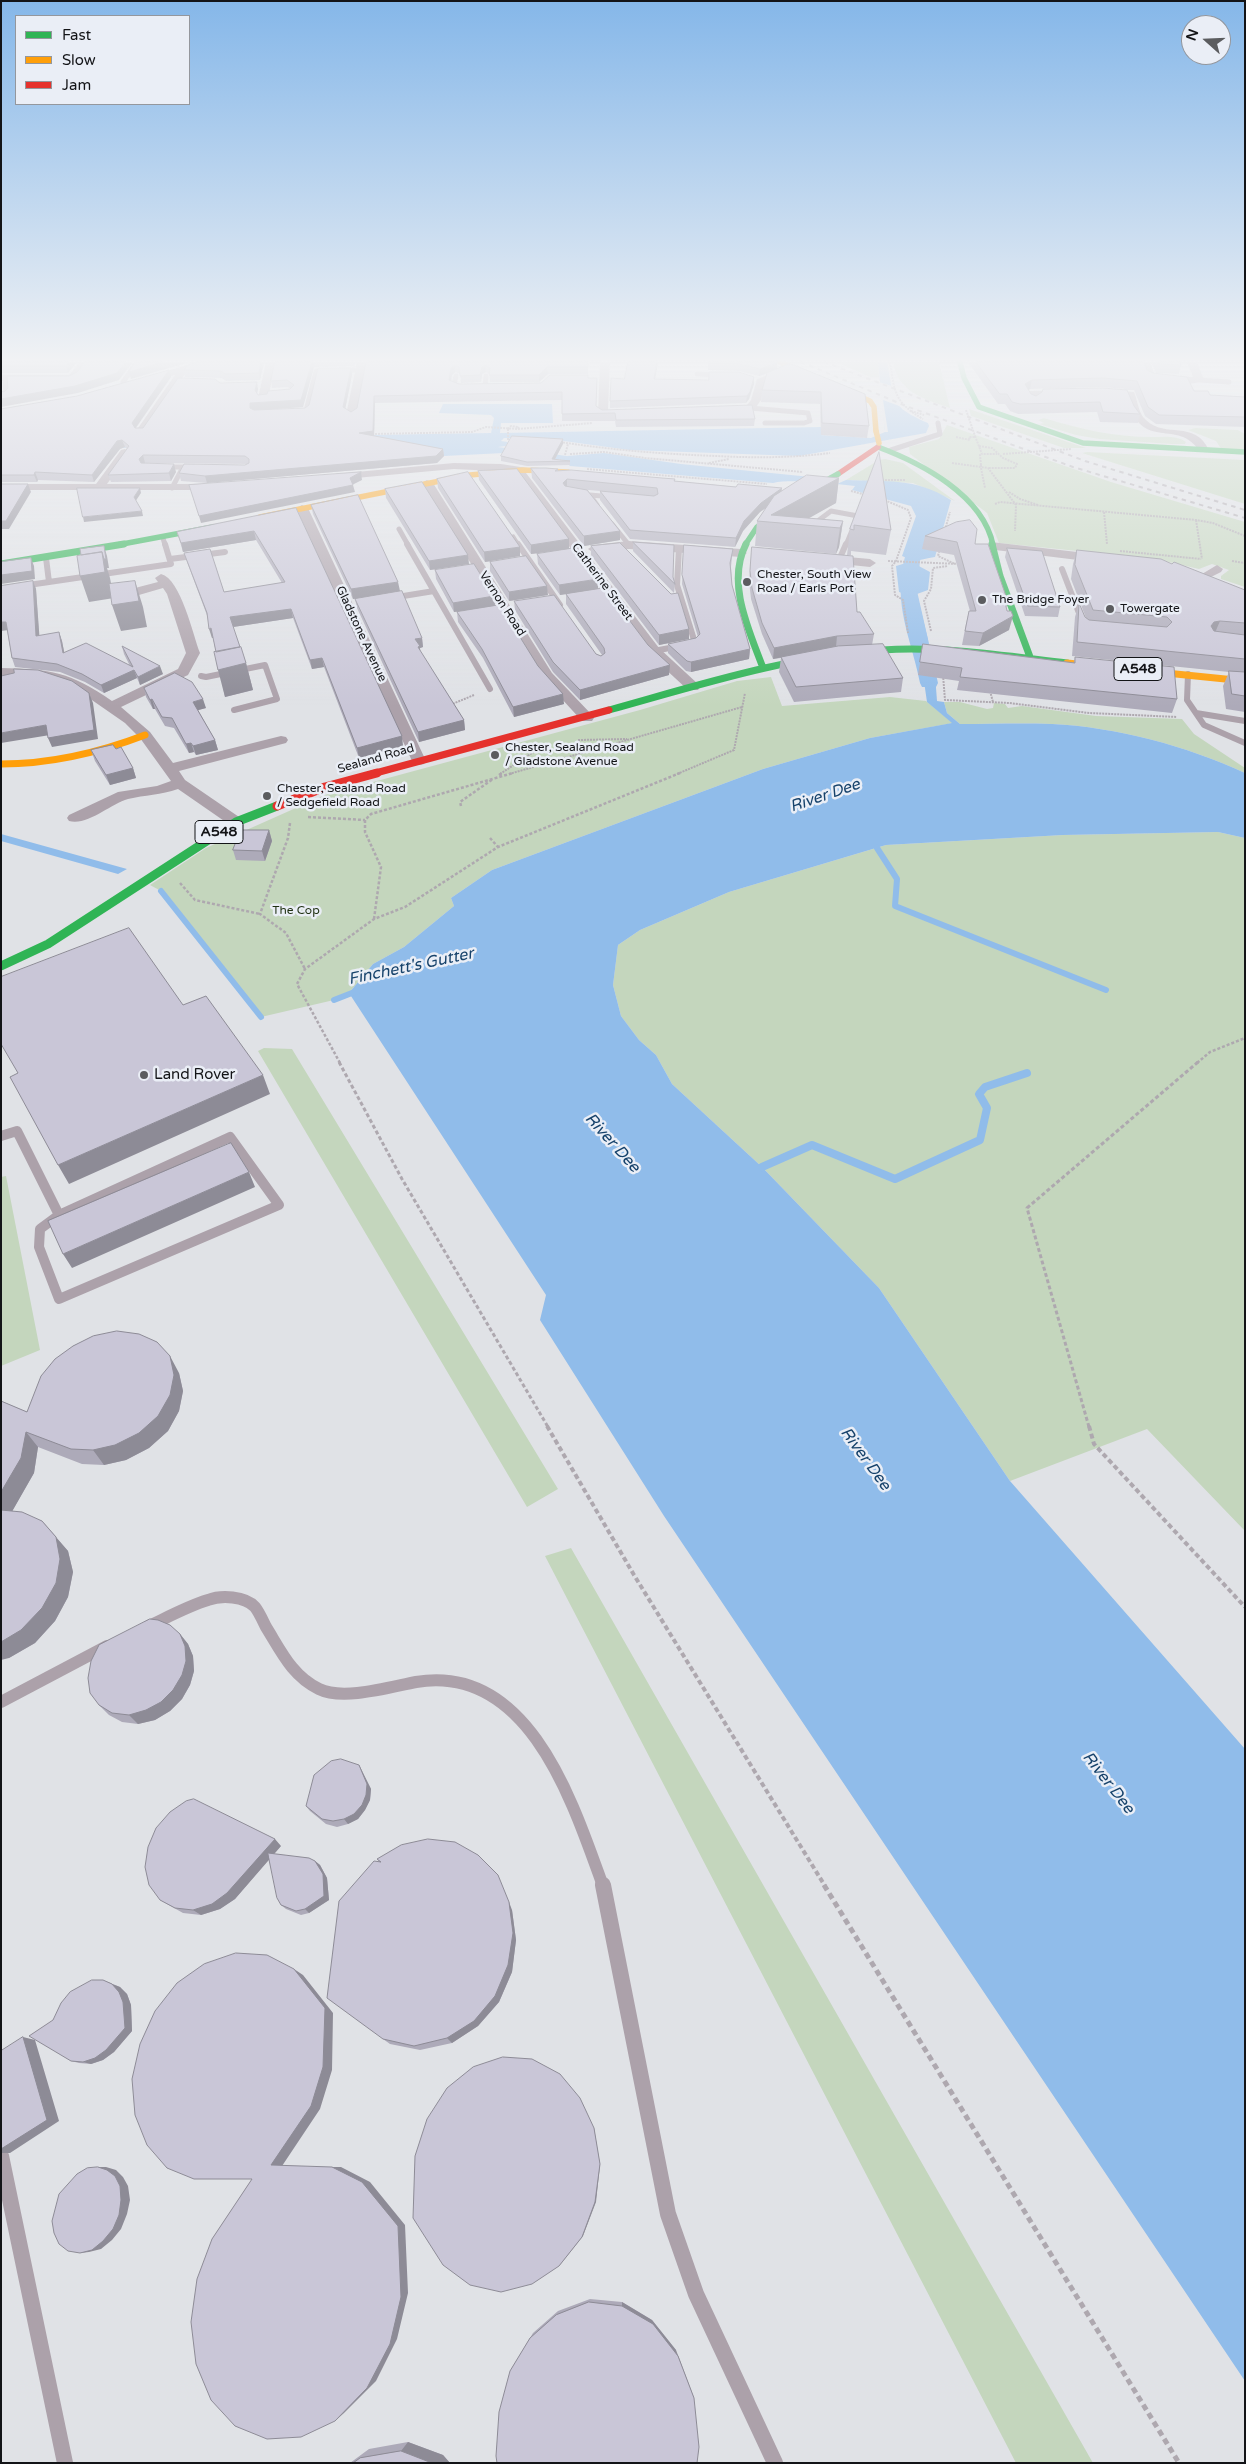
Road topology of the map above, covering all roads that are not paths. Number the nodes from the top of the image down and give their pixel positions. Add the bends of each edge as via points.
1 (106, 477) edge
2 (178, 477) edge
3 (337, 477) edge
4 (485, 477) edge
5 (525, 477) edge
6 (832, 477) edge
7 (934, 477) edge
8 (325, 478) edge
9 (427, 483) junction
10 (232, 486) edge
11 (1, 487) edge
12 (98, 488) junction
13 (172, 488) junction
14 (811, 488) edge
15 (583, 494) edge
16 (788, 494) edge
17 (590, 495) junction
18 (617, 497) edge
19 (302, 508) junction
20 (601, 509) edge
21 (606, 516) edge
22 (246, 520) edge
23 (228, 524) edge
24 (808, 528) edge
25 (399, 529) edge
26 (507, 529) edge
27 (163, 538) junction
28 (991, 546) junction
29 (625, 547) junction
30 (679, 548) junction
31 (225, 552) dead end
32 (575, 552) junction
33 (741, 552) junction
34 (760, 553) edge
35 (1113, 554) edge
36 (1058, 555) junction
37 (46, 558) junction
38 (537, 558) edge
39 (810, 558) edge
40 (170, 559) junction
41 (528, 560) junction
42 (839, 560) junction
43 (520, 561) edge
44 (870, 563) edge
45 (1, 564) edge
46 (1214, 564) road end
47 (1062, 569) joint
48 (1189, 572) edge
49 (434, 574) edge
50 (426, 576) junction
51 (1203, 577) junction
52 (49, 582) junction
53 (1221, 584) edge
54 (1, 589) edge
55 (139, 591) edge
56 (434, 591) junction
57 (386, 598) edge
58 (681, 598) junction
59 (556, 599) junction
60 (566, 599) edge
61 (673, 599) edge
62 (547, 600) edge
63 (562, 608) edge
64 (459, 617) edge
65 (450, 618) junction
66 (1085, 629) edge
67 (654, 651) junction
68 (1030, 657) junction
69 (763, 668) junction
70 (1, 672) edge
71 (183, 672) junction
72 (1188, 674) junction
73 (200, 676) joint
74 (1245, 681) edge
75 (693, 687) junction
76 (490, 689) dead end
77 (112, 706) junction
78 (234, 710) dead end
79 (1196, 713) junction
80 (586, 718) junction
81 (1245, 721) edge
82 (253, 732) dead end
83 (144, 735) junction
84 (281, 740) dead end
85 (1245, 743) edge
86 (262, 745) junction
87 (420, 761) junction
88 (1, 764) edge
89 (168, 769) junction
90 (180, 783) junction
91 (75, 818) dead end
92 (236, 822) junction
93 (1, 966) edge
94 (1, 1136) edge
95 (60, 1215) junction
96 (136, 1632) edge
97 (119, 1640) edge
98 (1, 1702) edge
99 (1, 2156) edge
100 (65, 2463) edge
101 (775, 2463) edge

1 - 12 street
2 - 13 lane
3 - 8 street
4 - 9 street
5 - 32 street, Catherine Street
6 - 14 street, bridge
7 - 28 street via 972,506 987,527
9 - 19 street
9 - 80 street, Vernon Road via 547,674
10 - 13 street
11 - 12 street
12 - 13 street
15 - 17 lane
16 - 33 street via 753,527
17 - 18 lane
17 - 20 lane
19 - 22 street
19 - 87 street, Gladstone Avenue via 352,604
21 - 29 lane
23 - 27 street
24 - 42 lane via 831,511 858,516
25 - 50 lane
26 - 41 lane
27 - 37 street
27 - 40 lane
28 - 36 street
28 - 68 street
29 - 30 street
29 - 32 street
30 - 33 street
30 - 58 lane via 677,585
31 - 40 lane
32 - 67 street, Catherine Street
33 - 34 street
33 - 69 street via 738,574 740,600
35 - 36 street
36 - 47 street
37 - 45 street
37 - 52 lane
38 - 41 lane
39 - 42 street
40 - 52 lane via 170,564
41 - 43 lane
41 - 59 lane
42 - 44 street
46 - 51 street
47 - 66 lane
48 - 51 street
49 - 50 lane
50 - 56 lane
51 - 53 street
52 - 54 lane
55 - 71 street via 163,581 173,593 192,653
56 - 57 lane
56 - 65 lane
58 - 61 lane
58 - 67 lane via 695,643
59 - 60 lane
59 - 62 lane
59 - 63 lane
64 - 65 lane
65 - 76 lane
67 - 75 street, Catherine Street
68 - 69 street, A548 via 935,644 836,654
68 - 72 street, A548
69 - 75 street, Sealand Road / A548
70 - 77 street via 42,673 64,678
71 - 73 street
71 - 77 street
72 - 74 street, A548
72 - 79 lane via 1187,700
73 - 78 lane via 265,665 277,699
75 - 80 street, Sealand Road / A548
77 - 83 street
79 - 81 lane
79 - 85 lane via 1204,726
80 - 87 street, Sealand Road / A548
82 - 86 street
83 - 88 street via 45,764
83 - 89 street
84 - 86 street
86 - 89 street
87 - 92 street, Sealand Road / A548 via 325,787
89 - 90 street
90 - 91 street via 160,790 123,795
90 - 92 street
92 - 93 street, Sealand Road / A548 via 48,944
94 - 95 lane via 17,1131
95 - 95 lane via 40,1229 39,1247 59,1299 279,1205 230,1137
96 - 101 lane via 209,1599 241,1600 254,1606 290,1667 320,1690 342,1695 430,1680 470,1685 495,1697 532,1735 555,1769 603,1886 668,2214 696,2294
97 - 98 lane
99 - 100 lane

